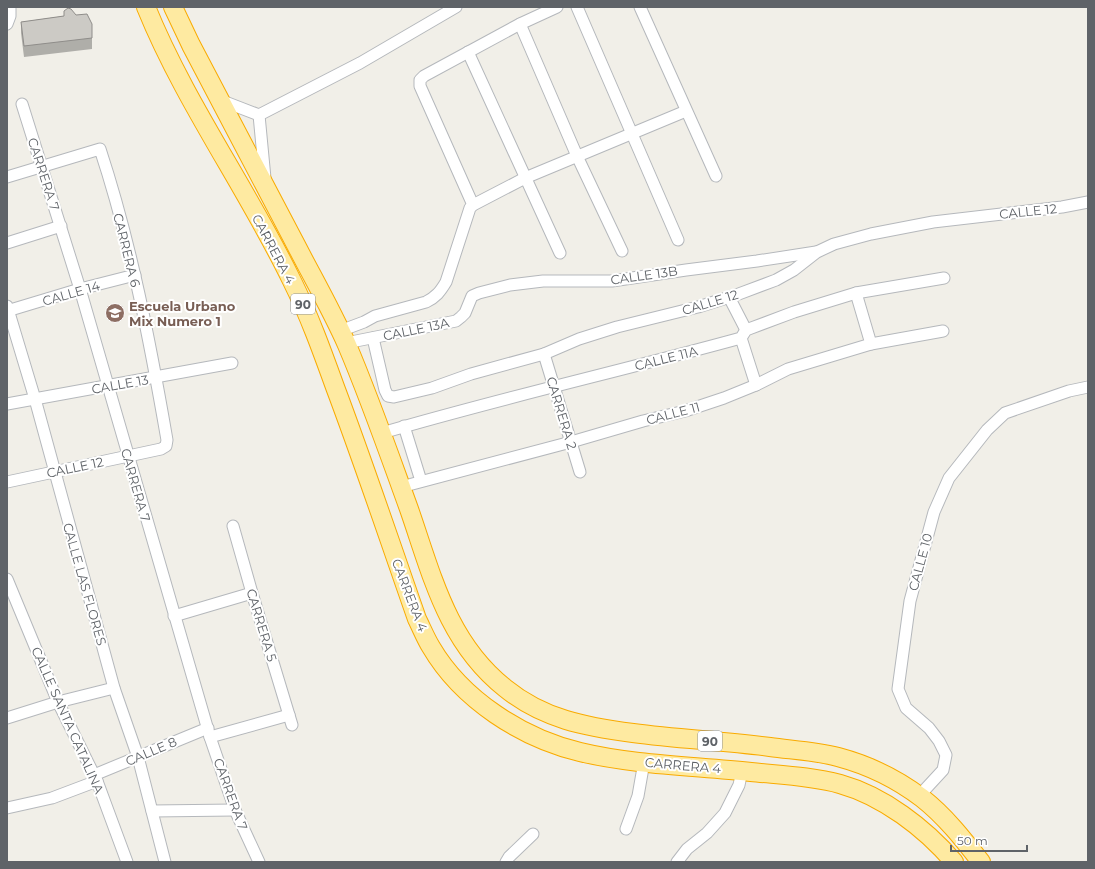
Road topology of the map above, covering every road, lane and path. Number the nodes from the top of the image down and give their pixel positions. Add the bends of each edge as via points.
1 (10, 7) edge
2 (146, 7) edge
3 (173, 7) edge
4 (456, 7) edge
5 (557, 7) edge
6 (577, 7) edge
7 (640, 7) edge
8 (7, 24) edge
9 (520, 24) junction
10 (468, 52) junction
11 (220, 100) junction
12 (22, 104) dead end
13 (686, 111) junction
14 (259, 115) junction
15 (632, 134) junction
16 (577, 156) junction
17 (41, 166) junction
18 (716, 176) dead end
19 (7, 177) edge
20 (525, 178) junction
21 (266, 187) junction
22 (1088, 202) edge
23 (473, 205) junction
24 (61, 226) junction
25 (678, 240) dead end
26 (7, 243) edge
27 (622, 251) dead end
28 (817, 252) junction
29 (560, 253) dead end
30 (134, 275) junction
31 (944, 278) dead end
32 (80, 289) junction
33 (856, 293) junction
34 (472, 296) joint
35 (729, 297) junction
36 (7, 310) edge
37 (943, 330) dead end
38 (341, 333) junction
39 (743, 334) junction
40 (373, 338) junction
41 (871, 344) junction
42 (544, 354) junction
43 (232, 363) dead end
44 (156, 377) junction
45 (756, 385) junction
46 (108, 386) junction
47 (554, 386) junction
48 (1088, 387) edge
49 (35, 399) junction
50 (7, 404) edge
51 (404, 426) junction
52 (382, 433) junction
53 (571, 442) junction
54 (166, 446) joint
55 (128, 455) junction
56 (54, 472) junction
57 (580, 472) dead end
58 (421, 481) junction
59 (7, 482) edge
60 (401, 487) junction
61 (232, 526) dead end
62 (427, 560) junction
63 (400, 570) junction
64 (7, 579) edge
65 (252, 593) junction
66 (174, 616) junction
67 (114, 688) junction
68 (58, 702) junction
69 (7, 718) edge
70 (291, 720) joint
71 (209, 732) junction
72 (138, 757) junction
73 (644, 762) junction
74 (742, 771) junction
75 (96, 778) junction
76 (919, 796) junction
77 (7, 808) edge
78 (235, 810) junction
79 (152, 811) junction
80 (626, 829) dead end
81 (533, 834) dead end
82 (127, 862) edge
83 (165, 862) edge
84 (259, 862) edge
85 (506, 862) edge
86 (677, 862) edge
87 (954, 862) edge
88 (981, 862) edge

1 - 8 street
2 - 63 highway, CARRERA 4 / 90 via 171,62 266,231 303,305 353,435
3 - 11 highway, CARRERA 4 / 90
4 - 14 street via 360,63
5 - 9 street
6 - 15 street
7 - 13 street
9 - 10 street
9 - 16 street
10 - 20 street
10 - 23 street via 424,76 420,80 420,86
11 - 14 street
11 - 21 highway, CARRERA 4 / 90
12 - 17 street, CARRERA 7
13 - 15 street
13 - 18 street
14 - 21 street
15 - 16 street
15 - 25 street
16 - 20 street
16 - 27 street
17 - 19 street
17 - 24 street, CARRERA 7
17 - 30 street, CARRERA 6 via 100,149
20 - 23 street
20 - 29 street
21 - 38 highway, CARRERA 4 / 90
22 - 28 street, CALLE 12 via 871,234 834,244
23 - 38 street via 446,282 434,299 375,316
24 - 26 street
24 - 32 street, CARRERA 7
28 - 34 street, CALLE 13B via 612,280 517,284
28 - 35 street, CALLE 12 via 788,274
30 - 32 street, CALLE 14
30 - 44 street, CARRERA 6
31 - 33 street, CALLE 11A
32 - 36 street, CALLE 14
32 - 46 street, CARRERA 7
33 - 39 street, CALLE 11A via 794,312
33 - 41 street
34 - 40 street, CALLE 13A via 465,312 456,320
35 - 39 street
35 - 42 street, CALLE 12 via 579,339
36 - 49 street, CALLE LAS FLORES
37 - 41 street, CALLE 11
38 - 40 street, CALLE 13A
38 - 52 highway, CARRERA 4 / 90
39 - 45 street
39 - 47 street, CALLE 11A via 663,359
40 - 42 street, CALLE 12 via 388,396 432,388 471,374
41 - 45 street, CALLE 11 via 788,369
42 - 47 street, CARRERA 2
43 - 44 street, CALLE 13
44 - 46 street, CALLE 13
44 - 54 street, CARRERA 6
45 - 53 street, CALLE 11 via 685,411
46 - 49 street, CALLE 13
46 - 55 street, CARRERA 7
47 - 51 street, CALLE 11A
47 - 53 street, CARRERA 2
48 - 76 street, CALLE 10 via 1062,393 1005,413 987,430 950,478 934,512 910,601 898,689 906,708 929,728 946,755 943,770
49 - 50 street, CALLE 13
49 - 56 street, CALLE LAS FLORES
51 - 52 street, CALLE 11A
51 - 58 street
52 - 60 highway, CARRERA 4 / 90
53 - 57 street, CARRERA 2
53 - 58 street, CALLE 11
54 - 55 street, CALLE 12
55 - 56 street, CALLE 12
55 - 66 street, CARRERA 7
56 - 59 street, CALLE 12
56 - 67 street, CALLE LAS FLORES
58 - 60 street, CALLE 11
60 - 62 highway, CARRERA 4 / 90
61 - 65 street, CARRERA 5
62 - 63 highway
62 - 76 highway, CARRERA 4 / 90 via 450,620 473,657 505,688 548,714 597,729 817,752 880,772
63 - 73 highway, CARRERA 4 / 90 via 417,619 431,647 458,683 476,700 515,726 558,745 604,757
64 - 68 street, CALLE SANTA CATALINA
65 - 66 street
65 - 70 street, CARRERA 5
66 - 71 street, CARRERA 7
67 - 68 street
67 - 72 street, CALLE LAS FLORES
68 - 69 street
68 - 75 street, CALLE SANTA CATALINA
70 - 71 street, CALLE 8
71 - 72 street, CALLE 8
71 - 78 street, CARRERA 7
72 - 75 street, CALLE 8
72 - 79 street, CALLE LAS FLORES
73 - 74 highway, CARRERA 4 / 90
73 - 80 street via 638,796
74 - 86 street via 739,785 725,813
74 - 87 highway, CARRERA 4 / 90 via 826,780 862,792 928,834
75 - 77 street, CALLE 8 via 52,798
75 - 82 street, CALLE SANTA CATALINA
76 - 88 highway, CARRERA 4 / 90 via 950,823
78 - 79 street
78 - 84 street, CARRERA 7
79 - 83 street, CALLE LAS FLORES
81 - 85 street

